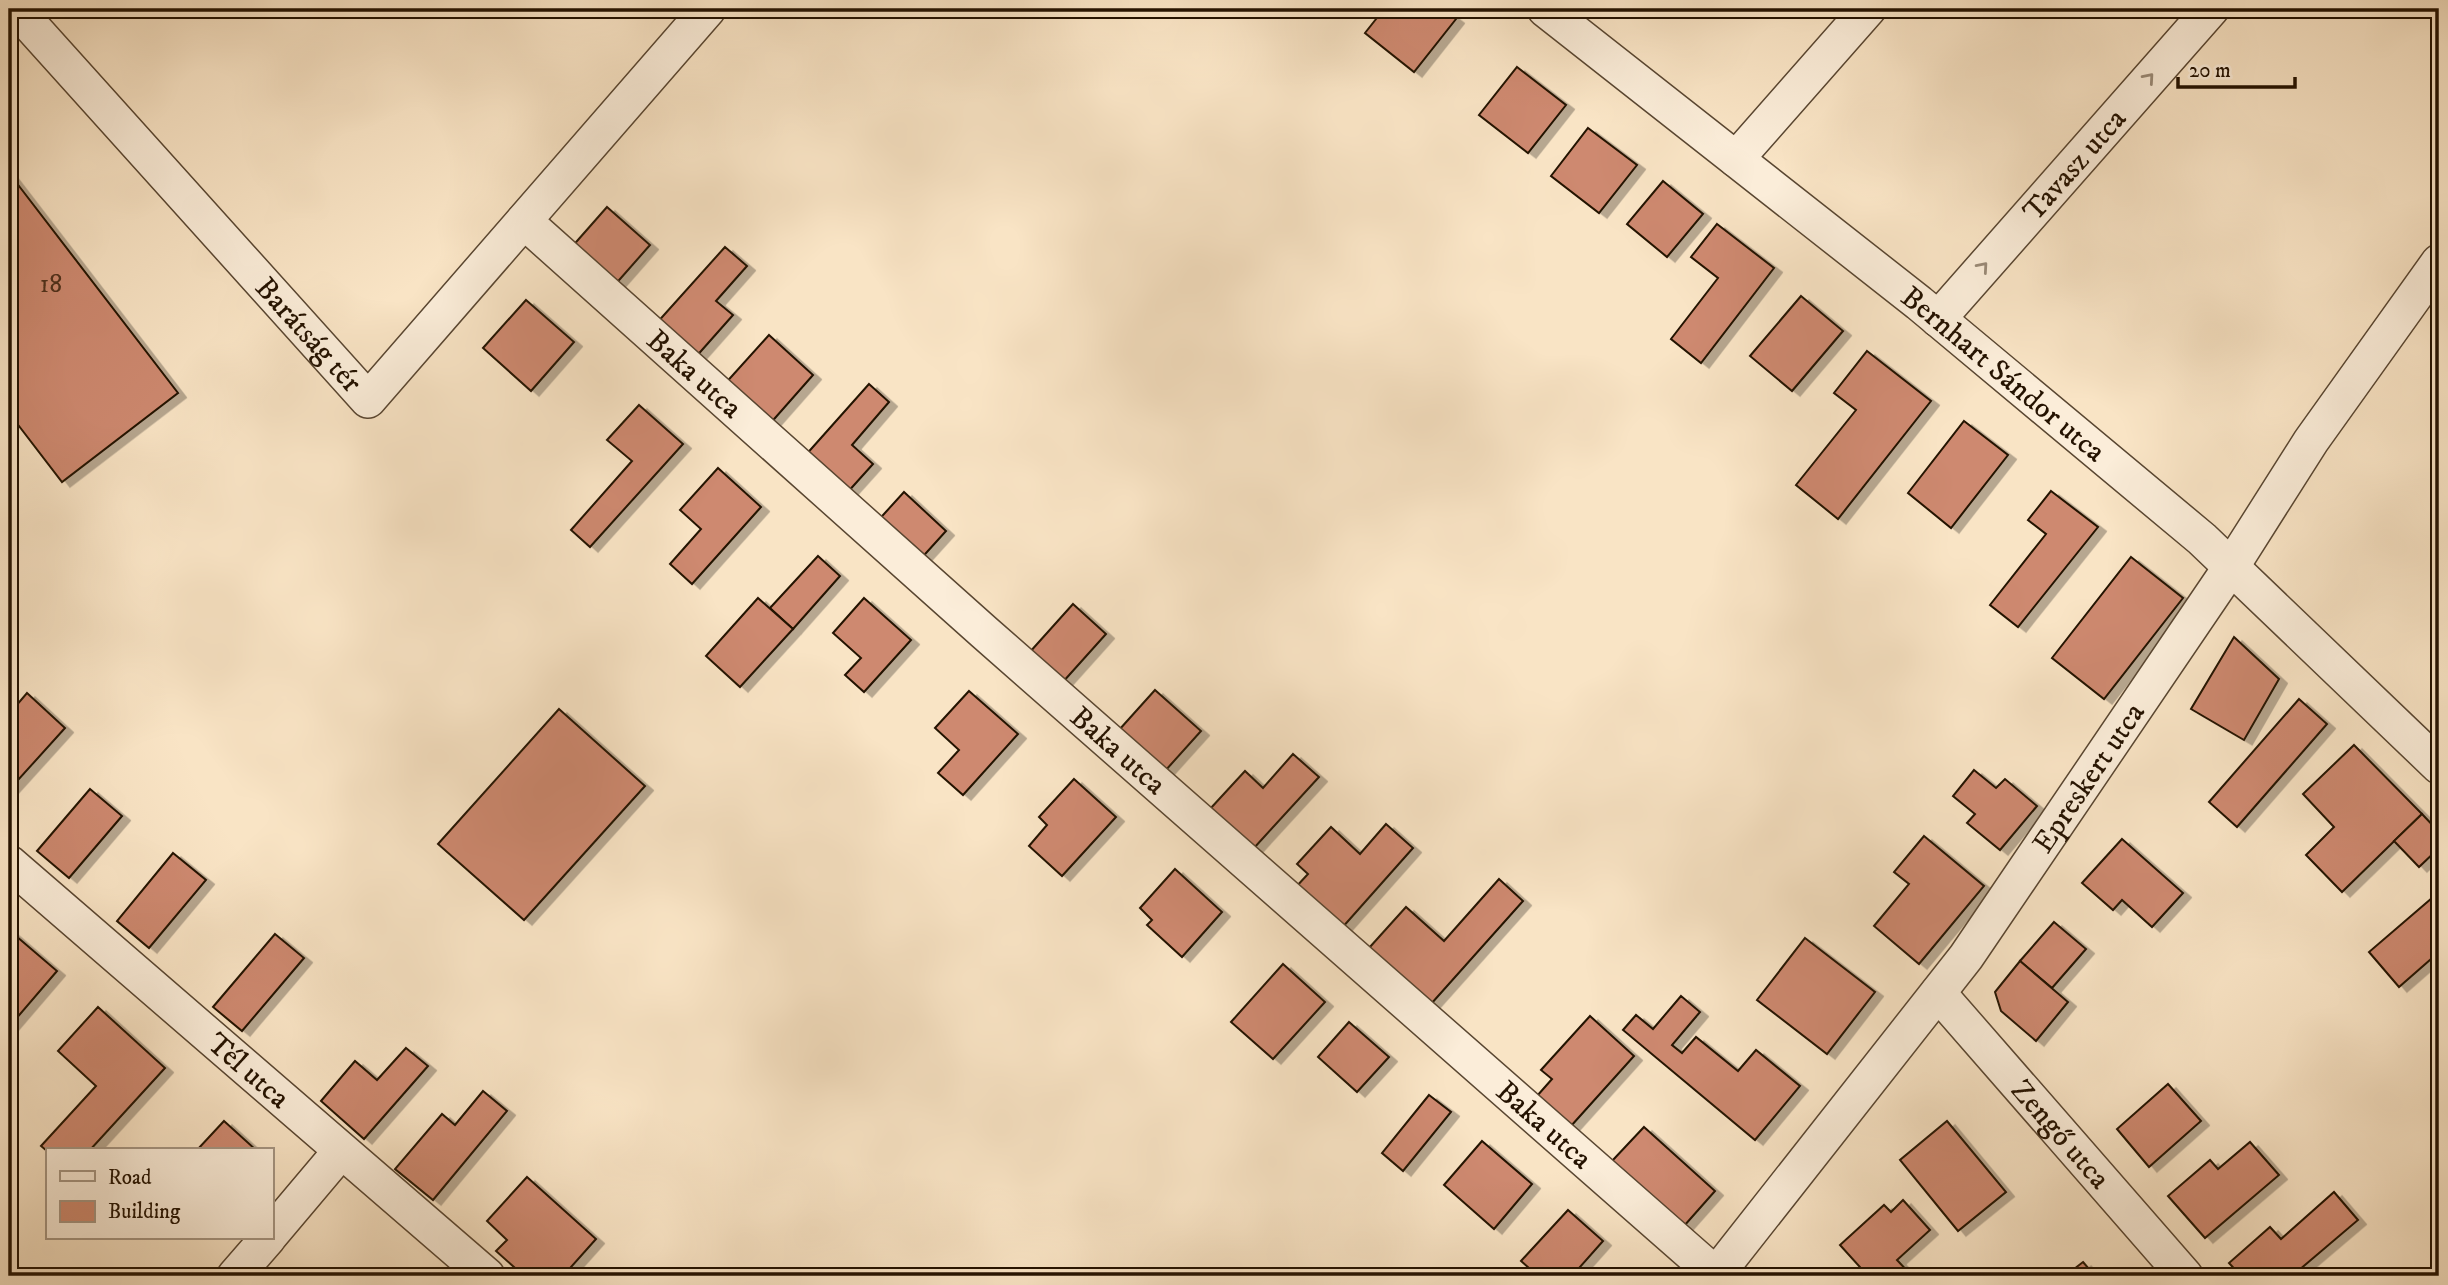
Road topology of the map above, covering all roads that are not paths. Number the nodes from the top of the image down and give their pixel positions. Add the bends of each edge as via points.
1 (16, 9) edge
2 (708, 9) edge
3 (1545, 9) edge
4 (1868, 9) edge
5 (2211, 9) edge
6 (1736, 159) junction
7 (524, 221) junction
8 (2439, 262) edge
9 (1938, 319) junction
10 (2231, 567) junction
11 (2439, 766) edge
12 (9, 863) edge
13 (1938, 993) junction
14 (341, 1151) junction
15 (273, 1232) edge
16 (266, 1240) edge
17 (235, 1276) edge
18 (487, 1276) edge
19 (1715, 1276) edge
20 (2185, 1276) edge

1 - 7 street, Barátság tér via 368,400
2 - 7 street, Barátság tér
3 - 6 street, Bernhart Sándor utca
4 - 6 street
9 -> 5 street, Tavasz utca
6 - 9 street, Bernhart Sándor utca
7 - 19 street, Baka utca
8 - 10 street, Epreskert utca via 2311,441
9 - 10 street, Bernhart Sándor utca
10 - 11 street, Bernhart Sándor utca
10 - 13 street, Epreskert utca
12 - 14 street, Tél utca
13 - 19 street, Epreskert utca
13 - 20 street, Zengő utca
14 - 15 street
14 - 18 street, Tél utca
16 - 17 street

